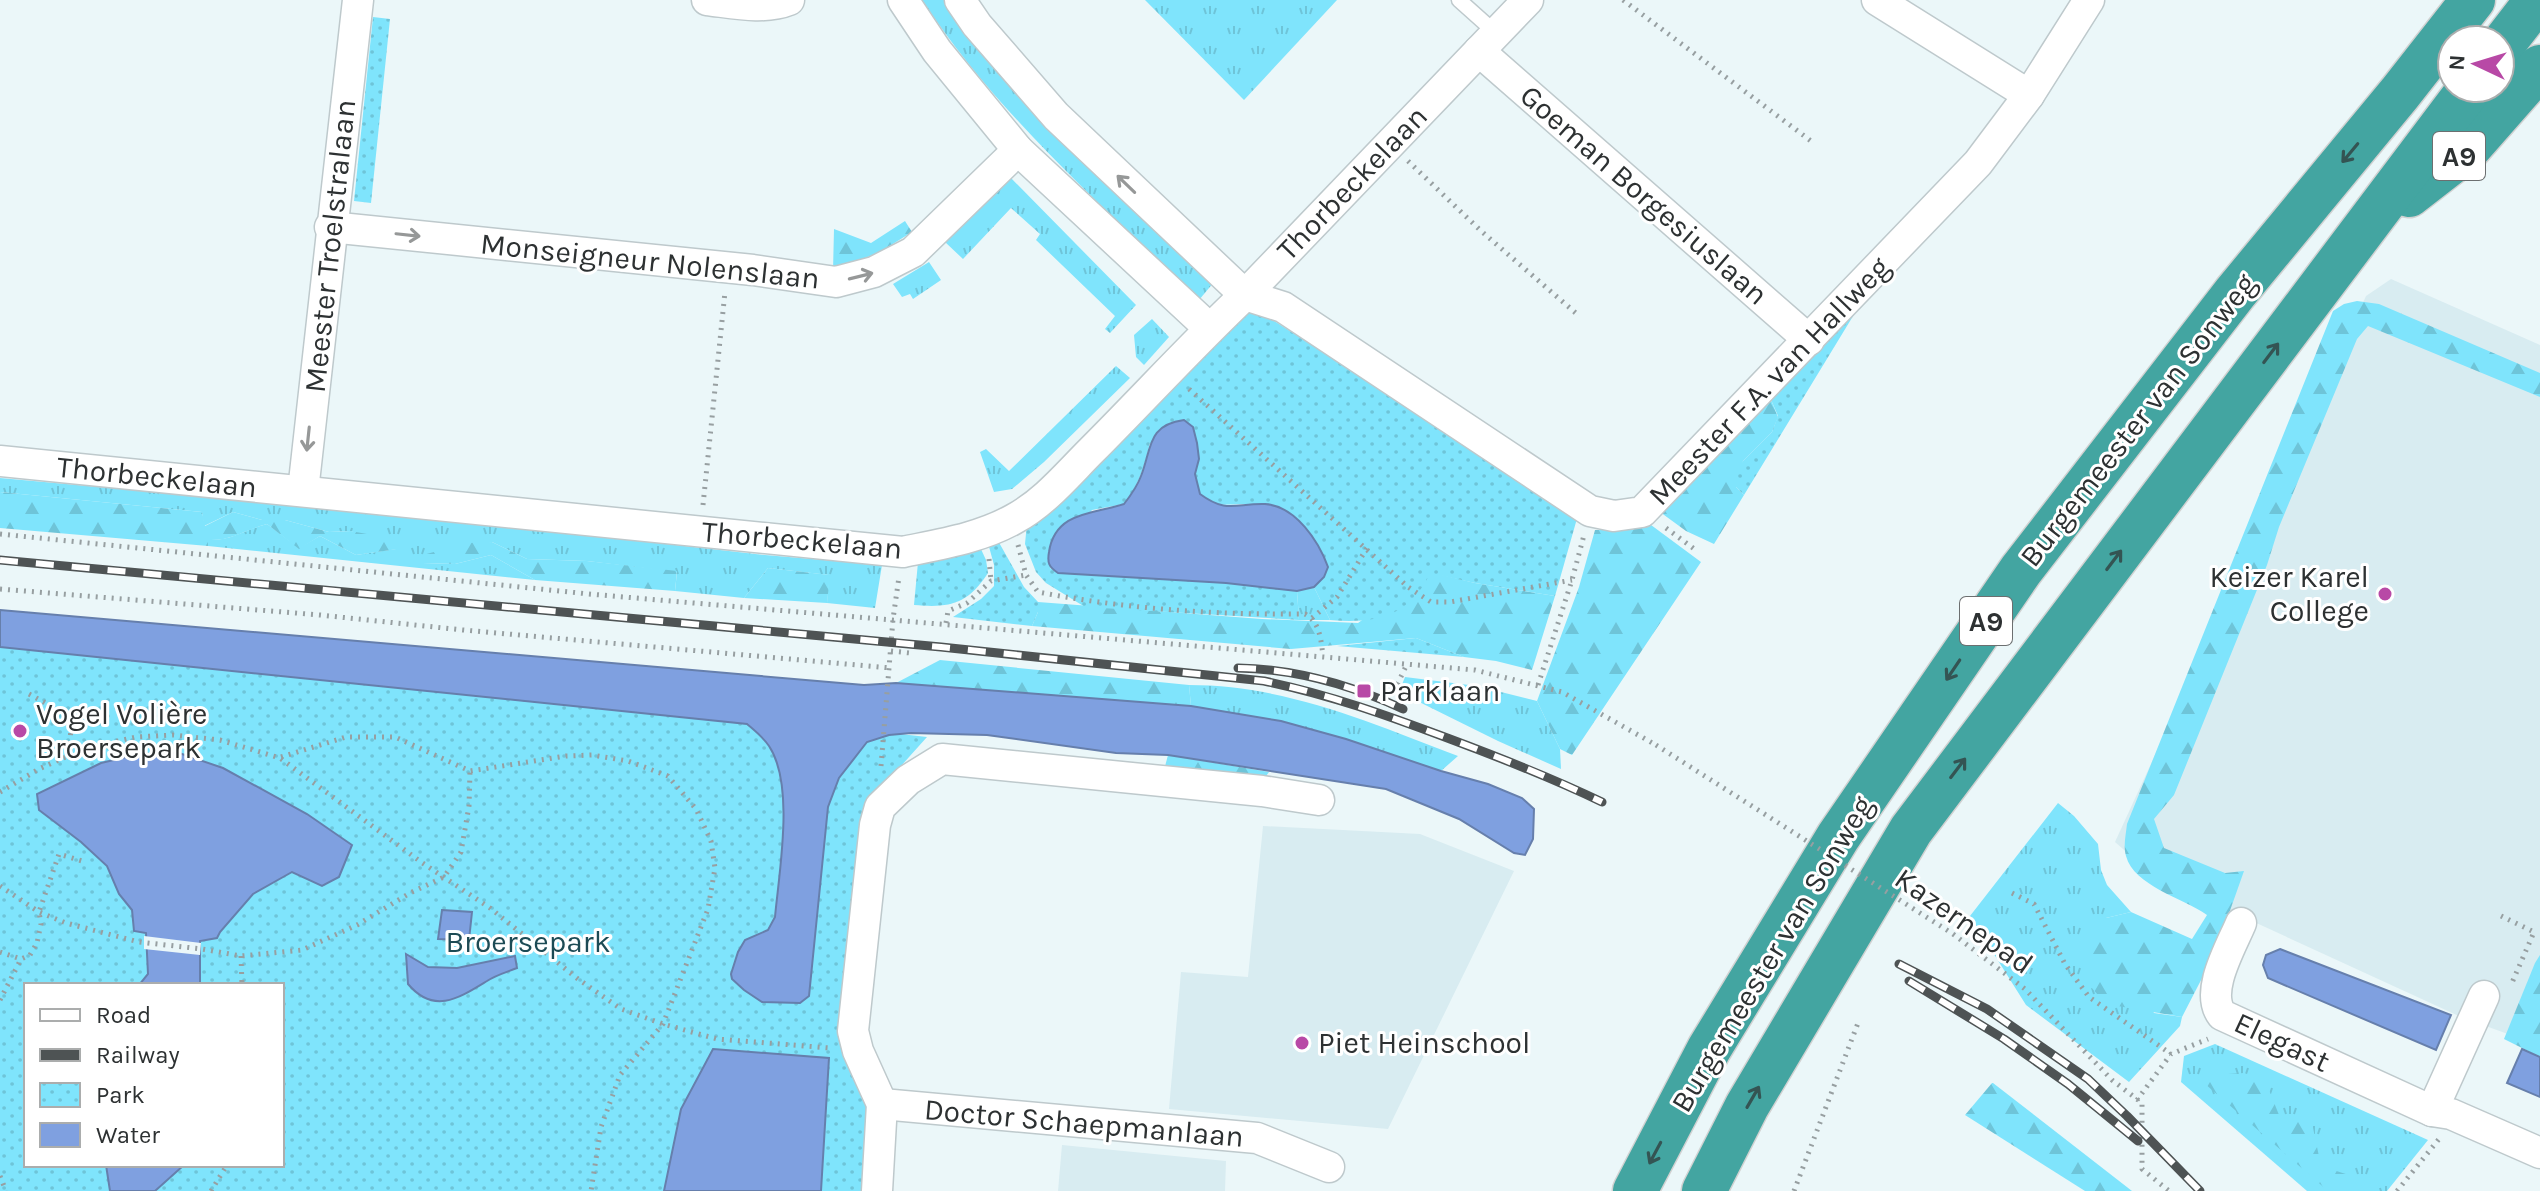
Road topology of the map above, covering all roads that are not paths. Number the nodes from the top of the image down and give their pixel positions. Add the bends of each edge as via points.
1 (358, 0) edge
2 (707, 0) edge
3 (789, 0) edge
4 (903, 0) edge
5 (960, 0) edge
6 (1459, 0) edge
7 (1528, 0) edge
8 (1877, 0) edge
9 (2089, 0) edge
10 (2435, 0) edge
11 (2473, 0) edge
12 (2537, 0) edge
13 (2516, 27) edge
14 (1488, 42) junction
15 (2540, 67) edge
16 (2400, 93) junction
17 (2029, 95) junction
18 (2458, 104) edge
19 (1018, 150) junction
20 (330, 227) junction
21 (2363, 231) junction
22 (1245, 295) junction
23 (1209, 328) junction
24 (1809, 340) junction
25 (0, 461) edge
26 (303, 491) junction
27 (1319, 800) dead end
28 (2241, 923) dead end
29 (2484, 996) dead end
30 (882, 1104) junction
31 (2432, 1111) junction
32 (2540, 1153) edge
33 (1329, 1167) dead end
34 (877, 1191) edge
35 (1635, 1191) edge
36 (1704, 1191) edge

1 - 20 street, Meester Troelstralaan
2 - 3 street via 746,5
4 - 19 street via 937,51
22 -> 5 street via 1056,116
6 - 14 lane
7 - 14 street, Thorbeckelaan
8 - 17 street
9 - 17 street, Meester F.A. van Hallweg
10 - 16 highway, A9 via 2419,22
11 - 16 highway, Burgemeester van Sonweg / A9
12 - 13 highway
14 - 22 street, Thorbeckelaan
14 - 24 street, Goeman Borgesiuslaan
15 - 21 highway, A9 via 2467,150
16 -> 35 highway, Burgemeester van Sonweg / A9 via 2235,293 2012,583 1830,850 1709,1049
17 - 24 street, Meester F.A. van Hallweg via 1978,163
18 - 21 highway, Burgemeester van Sonweg / A9
20 -> 19 street, Monseigneur Nolenslaan via 836,282 874,272 913,252
19 - 23 street
20 -> 26 street, Meester Troelstralaan
36 -> 21 highway, Burgemeester van Sonweg / A9 via 1747,1106 1911,830
22 - 23 street, Thorbeckelaan
22 - 24 street, Meester F.A. van Hallweg via 1283,307 1590,511 1614,516 1642,512
23 - 26 street, Thorbeckelaan via 1044,498 1012,521 964,539 903,552
25 - 26 street, Thorbeckelaan
27 - 30 street via 942,759 908,780 880,807 875,825 853,1031
28 - 31 street, Elegast via 2216,985 2216,1007 2222,1015
29 - 31 street
30 - 33 street, Doctor Schaepmanlaan via 1257,1138
30 - 34 street
31 - 32 street, Elegast via 2451,1114

